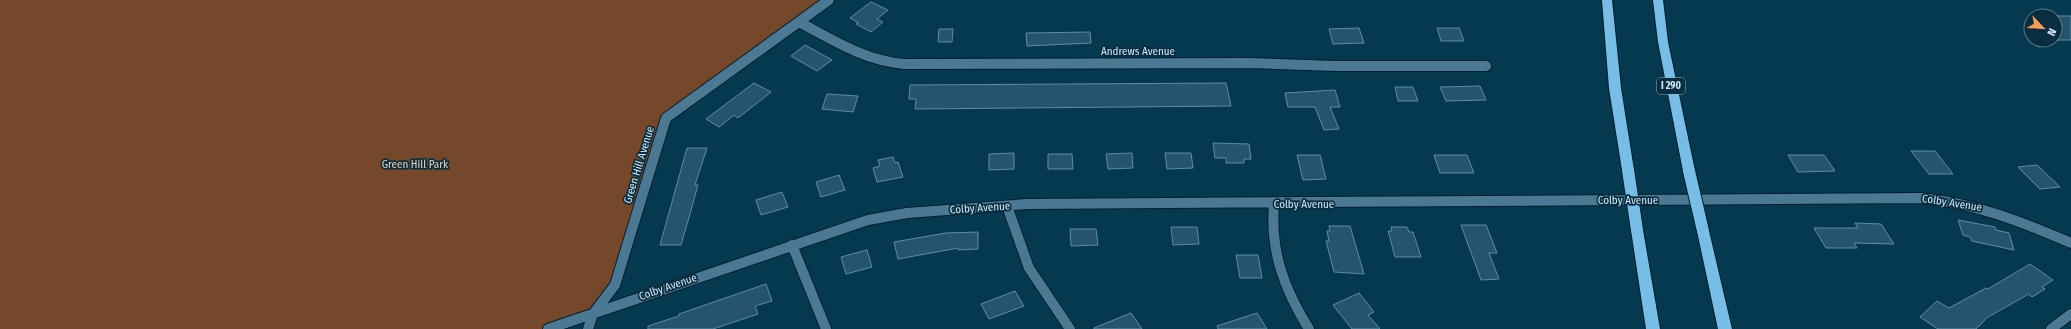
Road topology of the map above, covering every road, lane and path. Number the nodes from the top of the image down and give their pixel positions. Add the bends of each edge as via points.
1 (830, 0) edge
2 (1607, 0) edge
3 (1658, 0) edge
4 (799, 22) junction
5 (1486, 66) dead end
6 (1274, 204) junction
7 (1007, 206) junction
8 (2071, 243) edge
9 (792, 246) junction
10 (593, 314) junction
11 (2071, 314) edge
12 (548, 329) edge
13 (588, 329) edge
14 (826, 329) edge
15 (1070, 329) edge
16 (1309, 329) edge
17 (1653, 329) edge
18 (1725, 329) edge
19 (2051, 329) edge

1 - 4 street, Green Hill Avenue
2 - 17 highway, bridge via 1614,88
3 - 18 highway, I 290, bridge via 1663,42 1689,171
4 - 5 street, Andrews Avenue via 864,55 886,62 914,65 1249,63
4 - 10 street, Green Hill Avenue via 666,118 615,285
6 - 7 street, Colby Avenue
6 - 8 street, Colby Avenue via 1921,198 1985,208
6 - 16 street via 1273,231 1278,261
7 - 9 street, Colby Avenue via 907,213 868,220
7 - 15 street via 1030,268
9 - 10 street, Colby Avenue
9 - 14 street
10 - 12 street, Colby Avenue
10 - 13 street, Green Hill Avenue
11 - 19 street

